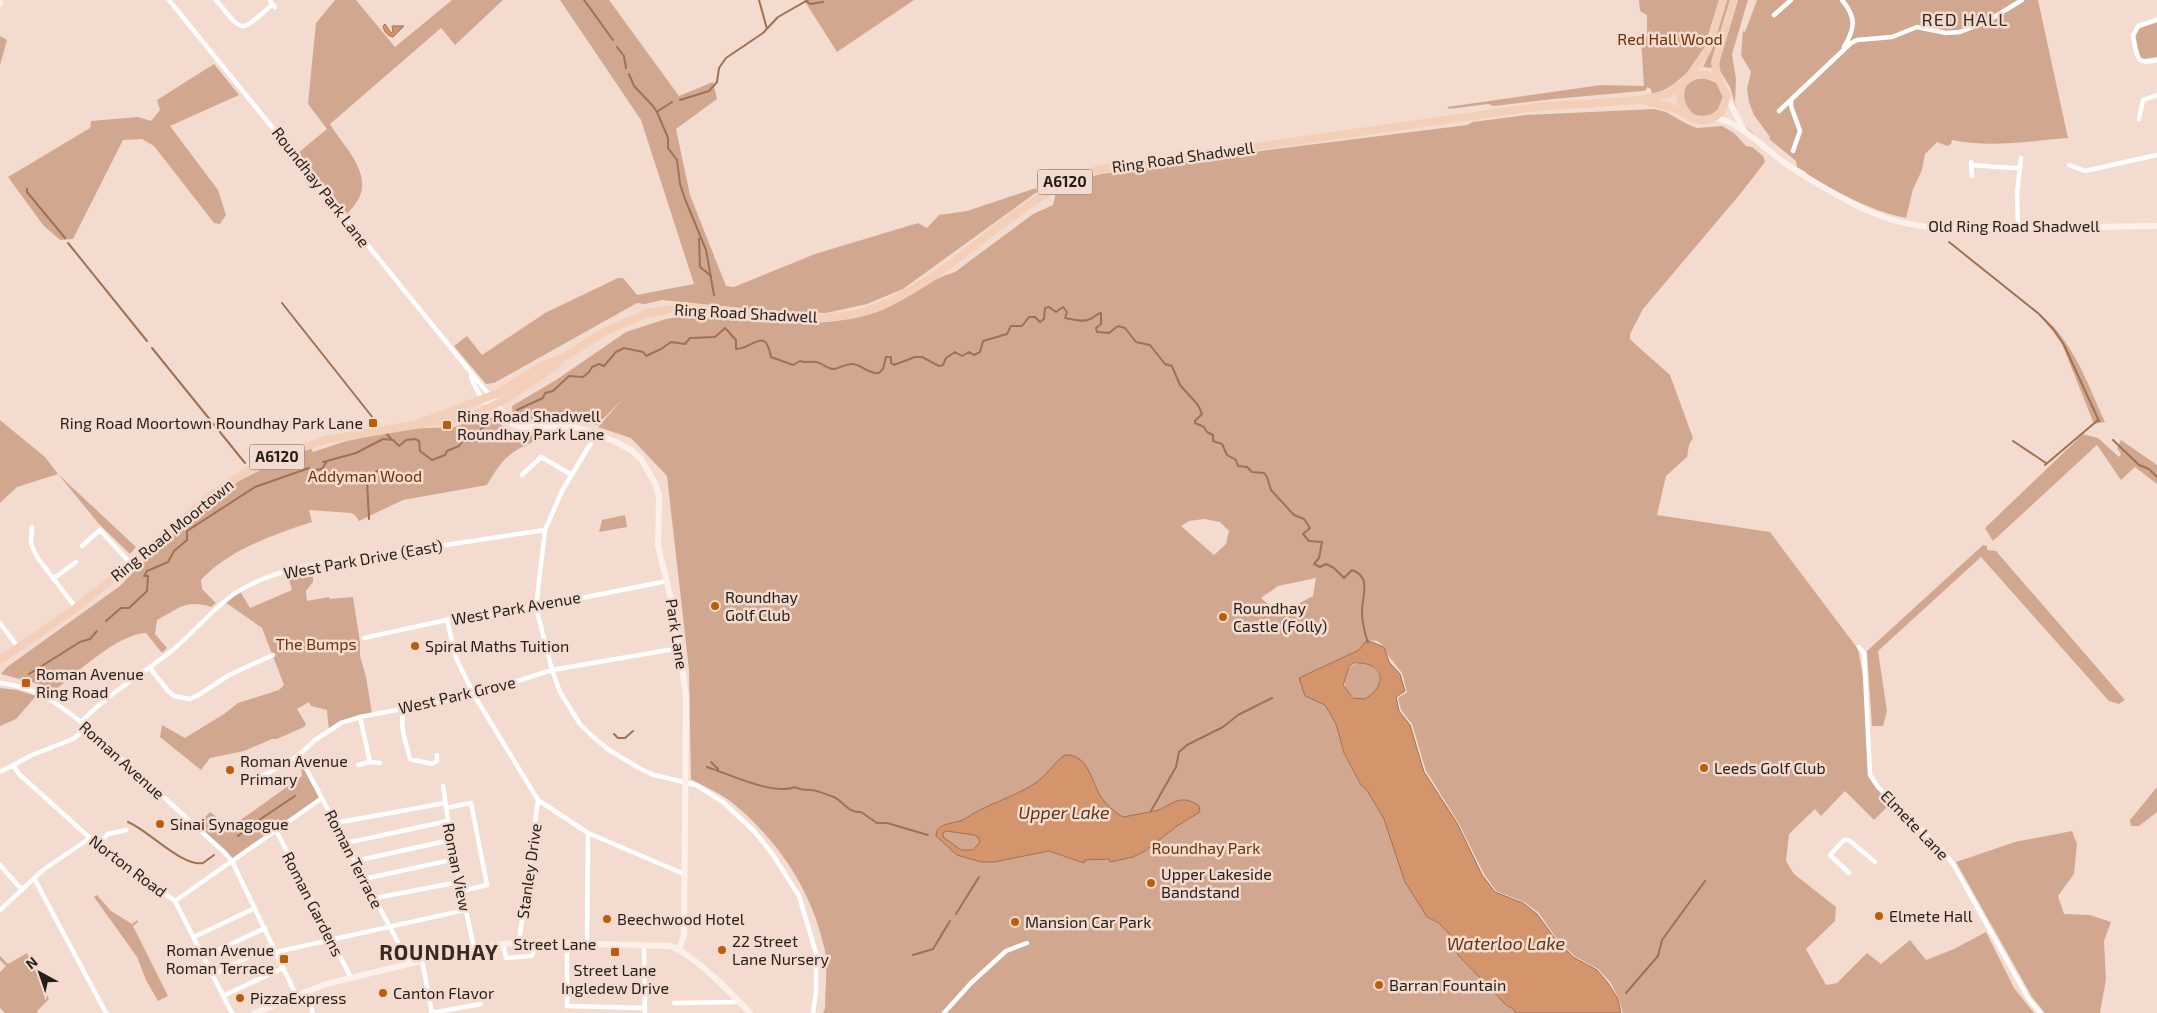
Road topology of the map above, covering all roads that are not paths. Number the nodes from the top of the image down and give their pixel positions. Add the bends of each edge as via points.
1 (0, 0) edge
2 (169, 0) edge
3 (216, 0) edge
4 (1723, 0) edge
5 (1734, 0) edge
6 (1791, 0) edge
7 (1842, 0) edge
8 (2022, 0) edge
9 (0, 4) edge
10 (273, 4) edge
11 (1774, 15) dead end
12 (2157, 20) edge
13 (1842, 51) junction
14 (2157, 60) edge
15 (1721, 81) junction
16 (1684, 82) junction
17 (2157, 95) edge
18 (1727, 97) junction
19 (1641, 100) junction
20 (1791, 101) junction
21 (1779, 111) dead end
22 (1690, 117) junction
23 (1713, 118) junction
24 (2139, 119) dead end
25 (1746, 133) junction
26 (1793, 151) dead end
27 (2157, 155) edge
28 (2021, 158) dead end
29 (2069, 165) dead end
30 (2020, 168) junction
31 (1972, 176) dead end
32 (2157, 226) edge
33 (2018, 228) junction
34 (566, 356) junction
35 (471, 375) junction
36 (487, 398) junction
37 (493, 406) junction
38 (420, 423) junction
39 (597, 433) junction
40 (522, 474) dead end
41 (572, 475) junction
42 (32, 527) dead end
43 (545, 530) junction
44 (82, 546) dead end
45 (76, 562) dead end
46 (131, 564) junction
47 (53, 579) junction
48 (667, 580) junction
49 (536, 606) junction
50 (76, 608) junction
51 (447, 620) junction
52 (0, 623) edge
53 (364, 638) dead end
54 (18, 647) junction
55 (1859, 647) dead end
56 (680, 648) junction
57 (273, 655) dead end
58 (0, 660) edge
59 (150, 668) junction
60 (552, 670) junction
61 (0, 683) edge
62 (474, 694) junction
63 (404, 708) junction
64 (360, 717) junction
65 (81, 722) junction
66 (88, 728) junction
67 (299, 755) junction
68 (437, 755) dead end
69 (370, 762) junction
70 (380, 763) dead end
71 (436, 763) junction
72 (442, 764) dead end
73 (13, 765) junction
74 (358, 765) dead end
75 (0, 772) edge
76 (249, 781) dead end
77 (685, 782) junction
78 (443, 786) dead end
79 (322, 798) junction
80 (538, 800) junction
81 (445, 803) junction
82 (446, 808) junction
83 (448, 822) junction
84 (335, 823) junction
85 (126, 830) dead end
86 (276, 830) junction
87 (588, 833) junction
88 (90, 838) junction
89 (451, 840) junction
90 (346, 843) junction
91 (98, 844) junction
92 (455, 859) junction
93 (232, 861) junction
94 (356, 861) junction
95 (1875, 862) dead end
96 (0, 865) edge
97 (1849, 873) dead end
98 (684, 874) junction
99 (34, 878) junction
100 (364, 879) junction
101 (459, 882) junction
102 (22, 890) junction
103 (461, 891) junction
104 (375, 898) junction
105 (175, 901) junction
106 (255, 908) junction
107 (0, 910) edge
108 (465, 910) junction
109 (388, 926) junction
110 (264, 928) junction
111 (194, 937) junction
112 (331, 939) junction
113 (519, 942) junction
114 (536, 942) junction
115 (1027, 943) dead end
116 (503, 944) junction
117 (567, 944) junction
118 (586, 944) junction
119 (644, 944) junction
120 (273, 945) junction
121 (474, 948) junction
122 (679, 950) junction
123 (276, 952) junction
124 (204, 957) junction
125 (422, 960) junction
126 (409, 963) junction
127 (283, 968) junction
128 (212, 975) junction
129 (350, 978) junction
130 (305, 991) junction
131 (296, 995) junction
132 (223, 996) junction
133 (739, 1002) junction
134 (674, 1003) dead end
135 (481, 1004) dead end
136 (645, 1011) edge
137 (106, 1013) edge
138 (232, 1013) edge
139 (255, 1013) edge
140 (313, 1013) edge
141 (432, 1013) edge
142 (750, 1013) edge
143 (813, 1013) edge
144 (944, 1013) edge
145 (2040, 1013) edge

1 - 9 street
2 - 35 street, Roundhay Park Lane
3 - 10 street via 237,26 243,27
4 - 16 highway, A6120 via 1708,50
5 - 15 highway via 1715,63
6 - 11 street
7 - 13 street via 1853,19
8 - 13 street via 1986,22 1960,32 1946,33 1916,27 1892,37 1857,40
12 - 14 street via 2138,26 2133,36 2139,59 2146,63
13 - 20 street
15 - 16 highway via 1705,74 1692,76
15 - 18 highway
16 - 19 highway, Ring Road Shadwell / A6120 via 1668,94
16 - 22 highway via 1680,91 1681,101
17 - 24 street via 2143,100
18 - 23 highway via 1724,108
18 - 25 street, Old Ring Road Shadwell
19 - 22 highway, Ring Road Shadwell / A6120 via 1671,107
19 - 34 highway, Ring Road Shadwell / A6120 via 1536,107 1100,169 1060,185 918,286 866,311 837,317 795,318 701,308 664,309 619,324
20 - 21 street
20 - 26 street via 1800,132
22 - 23 highway
23 - 25 street, Old Ring Road Shadwell via 1726,121
25 - 33 street, Old Ring Road Shadwell via 1813,181 1887,218 1942,228
27 - 29 street via 2085,171
28 - 30 street
30 - 31 street via 1994,168 1971,163
30 - 33 street
32 - 33 street, Old Ring Road Shadwell
34 - 36 highway, Ring Road Shadwell / A6120
34 - 37 highway, Ring Road Shadwell / A6120
35 - 36 street, Roundhay Park Lane
35 - 36 street, Roundhay Park Lane via 473,383
36 - 37 street, Park Lane
36 - 38 highway, Ring Road Moortown / A6120
37 - 38 highway, Ring Road Moortown / A6120 via 460,419
37 - 39 street, Park Lane via 505,420 527,428 573,426
38 - 46 highway, Ring Road Moortown / A6120 via 325,440 266,462 211,495
39 - 41 street
39 - 48 street, Park Lane via 631,450 649,470 659,496 658,546
40 - 41 street via 541,457
41 - 43 street
42 - 47 street via 33,551
43 - 49 street
43 - 59 street, West Park Drive (East) via 286,570 234,594
44 - 46 street via 100,530
45 - 47 street
46 - 50 highway, Ring Road Moortown / A6120
47 - 50 street
48 - 49 street, West Park Avenue
48 - 56 street, Park Lane
49 - 51 street, West Park Avenue
49 - 60 street
50 - 54 highway, Ring Road Moortown / A6120
51 - 53 street, West Park Avenue
51 - 62 street via 456,658
52 - 54 street
54 - 58 highway, Ring Road Moortown / A6120
55 - 145 street, Elmete Lane via 1864,653 1870,775 1953,864 2028,998
56 - 60 street, West Park Grove
56 - 77 street, Park Lane via 686,696
57 - 59 street via 190,698 174,696
59 - 65 street, West Park Drive (East) via 99,704
60 - 62 street, West Park Grove
60 - 77 street via 560,692 580,724 592,736 639,768
61 - 65 street, Roman Avenue via 44,695
62 - 63 street, West Park Grove
62 - 80 street
63 - 64 street, West Park Grove
63 - 71 street via 401,730 406,737 410,759
64 - 67 street, West Park Grove via 329,731
64 - 69 street
65 - 66 street, Roman Avenue
66 - 73 street via 73,739
66 - 93 street, Roman Avenue
67 - 76 street, West Park Grove
67 - 79 street, Roman Terrace
68 - 71 street
69 - 70 street
69 - 74 street
71 - 72 street
73 - 75 street
73 - 88 street, Norton Road
77 - 98 street, Park Lane
77 - 143 street via 723,802 754,831 800,896 816,953
78 - 81 street, Roman View
79 - 84 street, Roman Terrace
79 - 86 street
80 - 87 street
80 - 113 street, Stanley Drive
81 - 82 street, Roman View
81 - 84 street
82 - 83 street, Roman View
82 - 103 street via 470,804 487,885
83 - 89 street, Roman View
83 - 90 street
84 - 90 street, Roman Terrace
85 - 91 street via 108,834
86 - 93 street
86 - 112 street, Roman Gardens
87 - 98 street
87 - 118 street
88 - 91 street, Norton Road
88 - 99 street
89 - 92 street, Roman View
89 - 94 street
90 - 94 street, Roman Terrace
91 - 105 street, Norton Road
92 - 100 street
92 - 101 street, Roman View
93 - 105 street
93 - 106 street, Roman Avenue
94 - 100 street, Roman Terrace
95 - 97 street via 1849,840 1844,840 1830,855
96 - 102 street
98 - 122 street, Park Lane via 684,935
99 - 102 street
99 - 137 street
100 - 104 street, Roman Terrace
101 - 103 street, Roman View
101 - 104 street
102 - 107 street
103 - 108 street, Roman View
104 - 109 street, Roman Terrace
105 - 111 street, Norton Road
106 - 110 street, Roman Avenue
106 - 111 street
108 - 109 street
108 - 121 street, Roman View
109 - 112 street
109 - 126 street, Roman Terrace
110 - 120 street, Roman Avenue
110 - 124 street
111 - 124 street, Norton Road
112 - 123 street
112 - 129 street, Roman Gardens
113 - 114 street, Street Lane
113 - 116 street, Street Lane
114 - 116 street via 532,956 506,958
114 - 117 street, Street Lane
115 - 144 street via 1006,951 971,982
116 - 121 street, Street Lane
117 - 118 street, Street Lane
117 - 136 street via 567,1006
118 - 119 street, Street Lane
119 - 122 street, Street Lane
119 - 136 street
120 - 123 street, Roman Avenue
120 - 128 street
121 - 125 street, Street Lane
122 - 133 street, Street Lane
123 - 127 street, Roman Avenue
124 - 128 street, Norton Road
125 - 126 street, Street Lane
125 - 141 street
126 - 129 street, Street Lane
127 - 131 street, Roman Avenue
127 - 132 street
128 - 132 street, Norton Road
129 - 130 street, Street Lane
130 - 131 street, Street Lane
130 - 140 street
131 - 139 street, Street Lane
132 - 138 street, Norton Road
133 - 134 street
133 - 142 street, Street Lane
135 - 141 street

